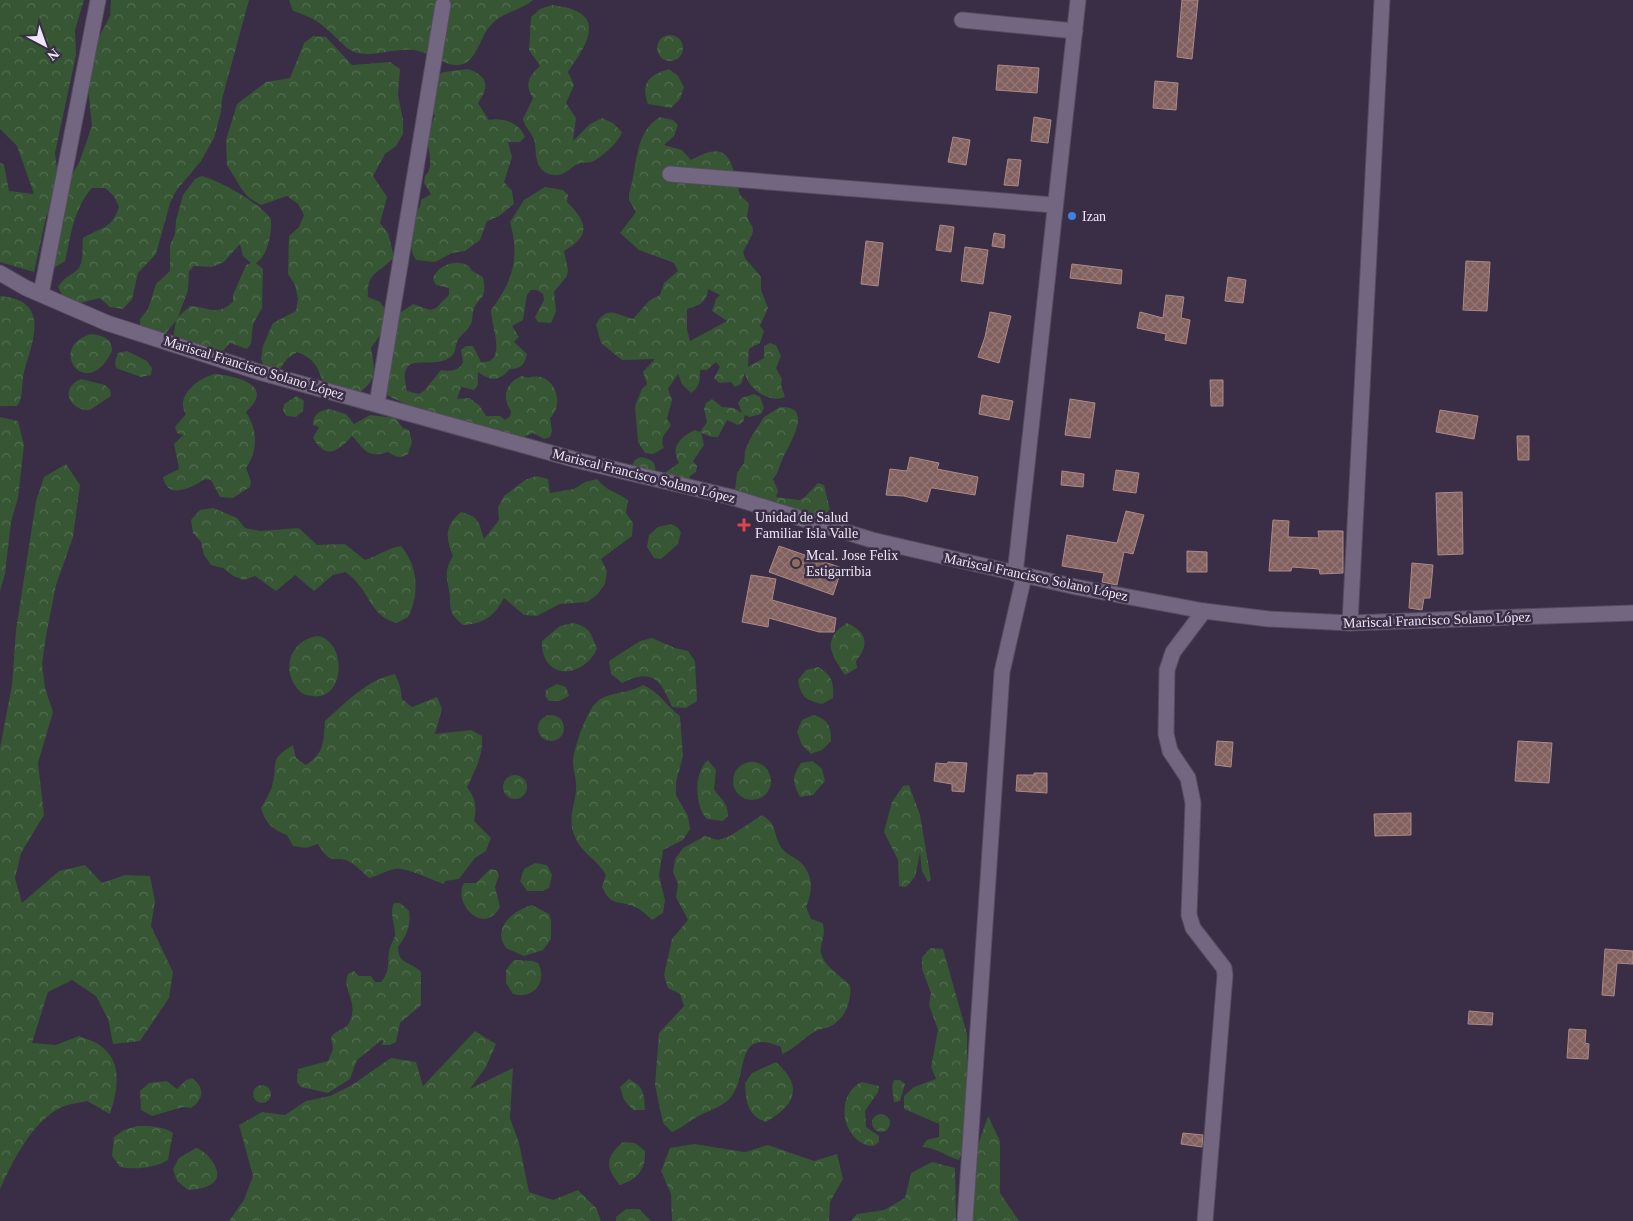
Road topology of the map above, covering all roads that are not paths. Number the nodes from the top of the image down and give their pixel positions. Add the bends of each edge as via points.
1 (98, 0) edge
2 (1078, 0) edge
3 (1382, 0) edge
4 (443, 5) dead end
5 (962, 20) dead end
6 (1075, 30) junction
7 (670, 174) dead end
8 (1054, 205) junction
9 (0, 273) edge
10 (41, 294) junction
11 (377, 404) junction
12 (1020, 575) junction
13 (1204, 611) junction
14 (1633, 613) edge
15 (1350, 623) junction
16 (965, 1221) edge
17 (1205, 1221) edge

1 - 10 street
2 - 6 street
3 - 15 street
4 - 11 street
5 - 6 street
6 - 8 street
7 - 8 street
8 - 12 street
9 - 10 street, Mariscal Francisco Solano López
10 - 11 street, Mariscal Francisco Solano López via 107,323 259,372
11 - 12 street, Mariscal Francisco Solano López via 580,461 731,497 872,540
12 - 13 street, Mariscal Francisco Solano López
12 - 16 street via 1002,672
13 - 15 street, Mariscal Francisco Solano López via 1269,619
13 - 17 street via 1169,660 1166,734 1170,751 1188,778 1194,803 1189,915 1193,928 1224,968 1225,975
14 - 15 street, Mariscal Francisco Solano López

